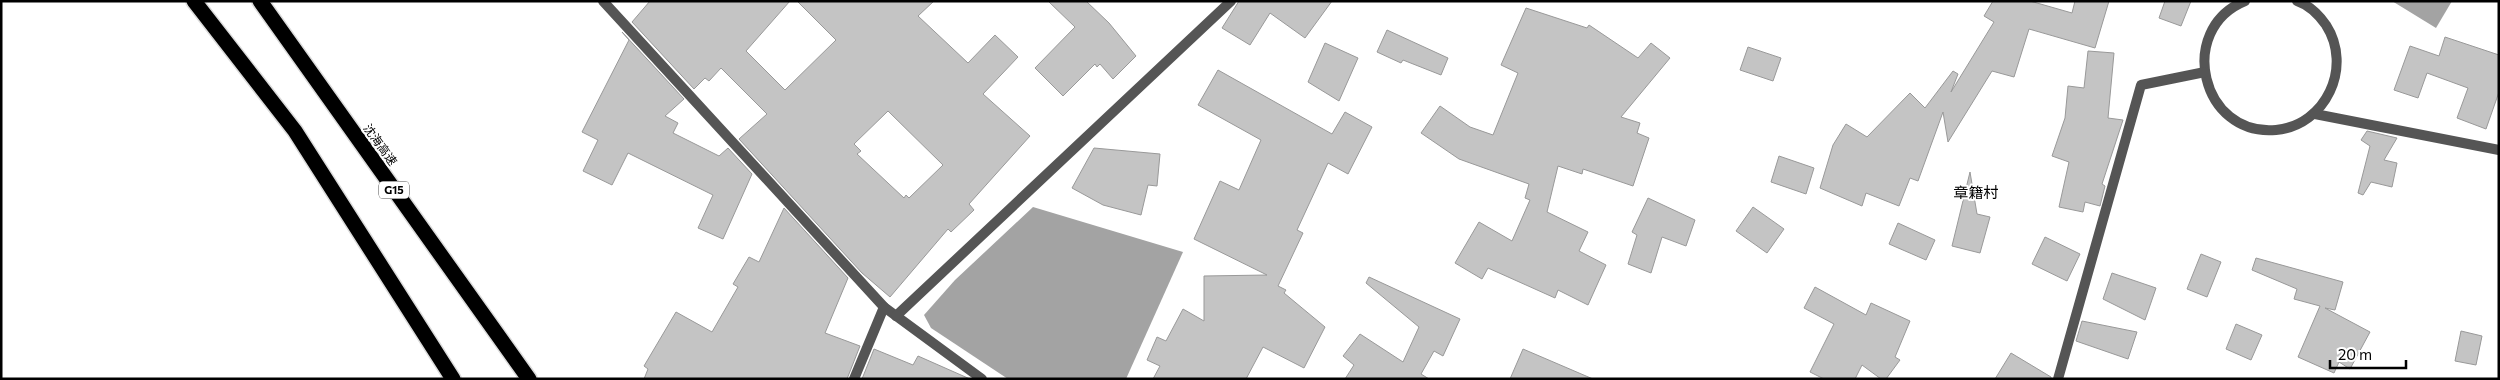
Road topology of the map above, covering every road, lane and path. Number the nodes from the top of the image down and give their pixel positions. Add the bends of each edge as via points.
1 (194, 1) edge
2 (260, 1) edge
3 (603, 1) edge
4 (1231, 1) edge
5 (2245, 1) edge
6 (2297, 1) edge
7 (2205, 72) junction
8 (2315, 114) junction
9 (2499, 150) edge
10 (884, 307) junction
11 (896, 316) junction
12 (453, 379) edge
13 (529, 379) edge
14 (854, 379) edge
15 (982, 379) edge
16 (2058, 379) edge

1 - 12 highway via 295,131
2 - 13 highway, 沈海高速 / G15
3 - 10 street
4 - 11 street
5 - 7 street via 2218,20 2207,40 2203,63
6 - 8 street via 2320,16 2332,34 2338,55 2336,76 2328,97
7 - 8 street via 2207,85 2218,105 2234,119 2254,128 2275,130 2296,125
7 - 16 street via 2141,85
8 - 9 street
10 - 11 street
10 - 14 street
11 - 15 street

